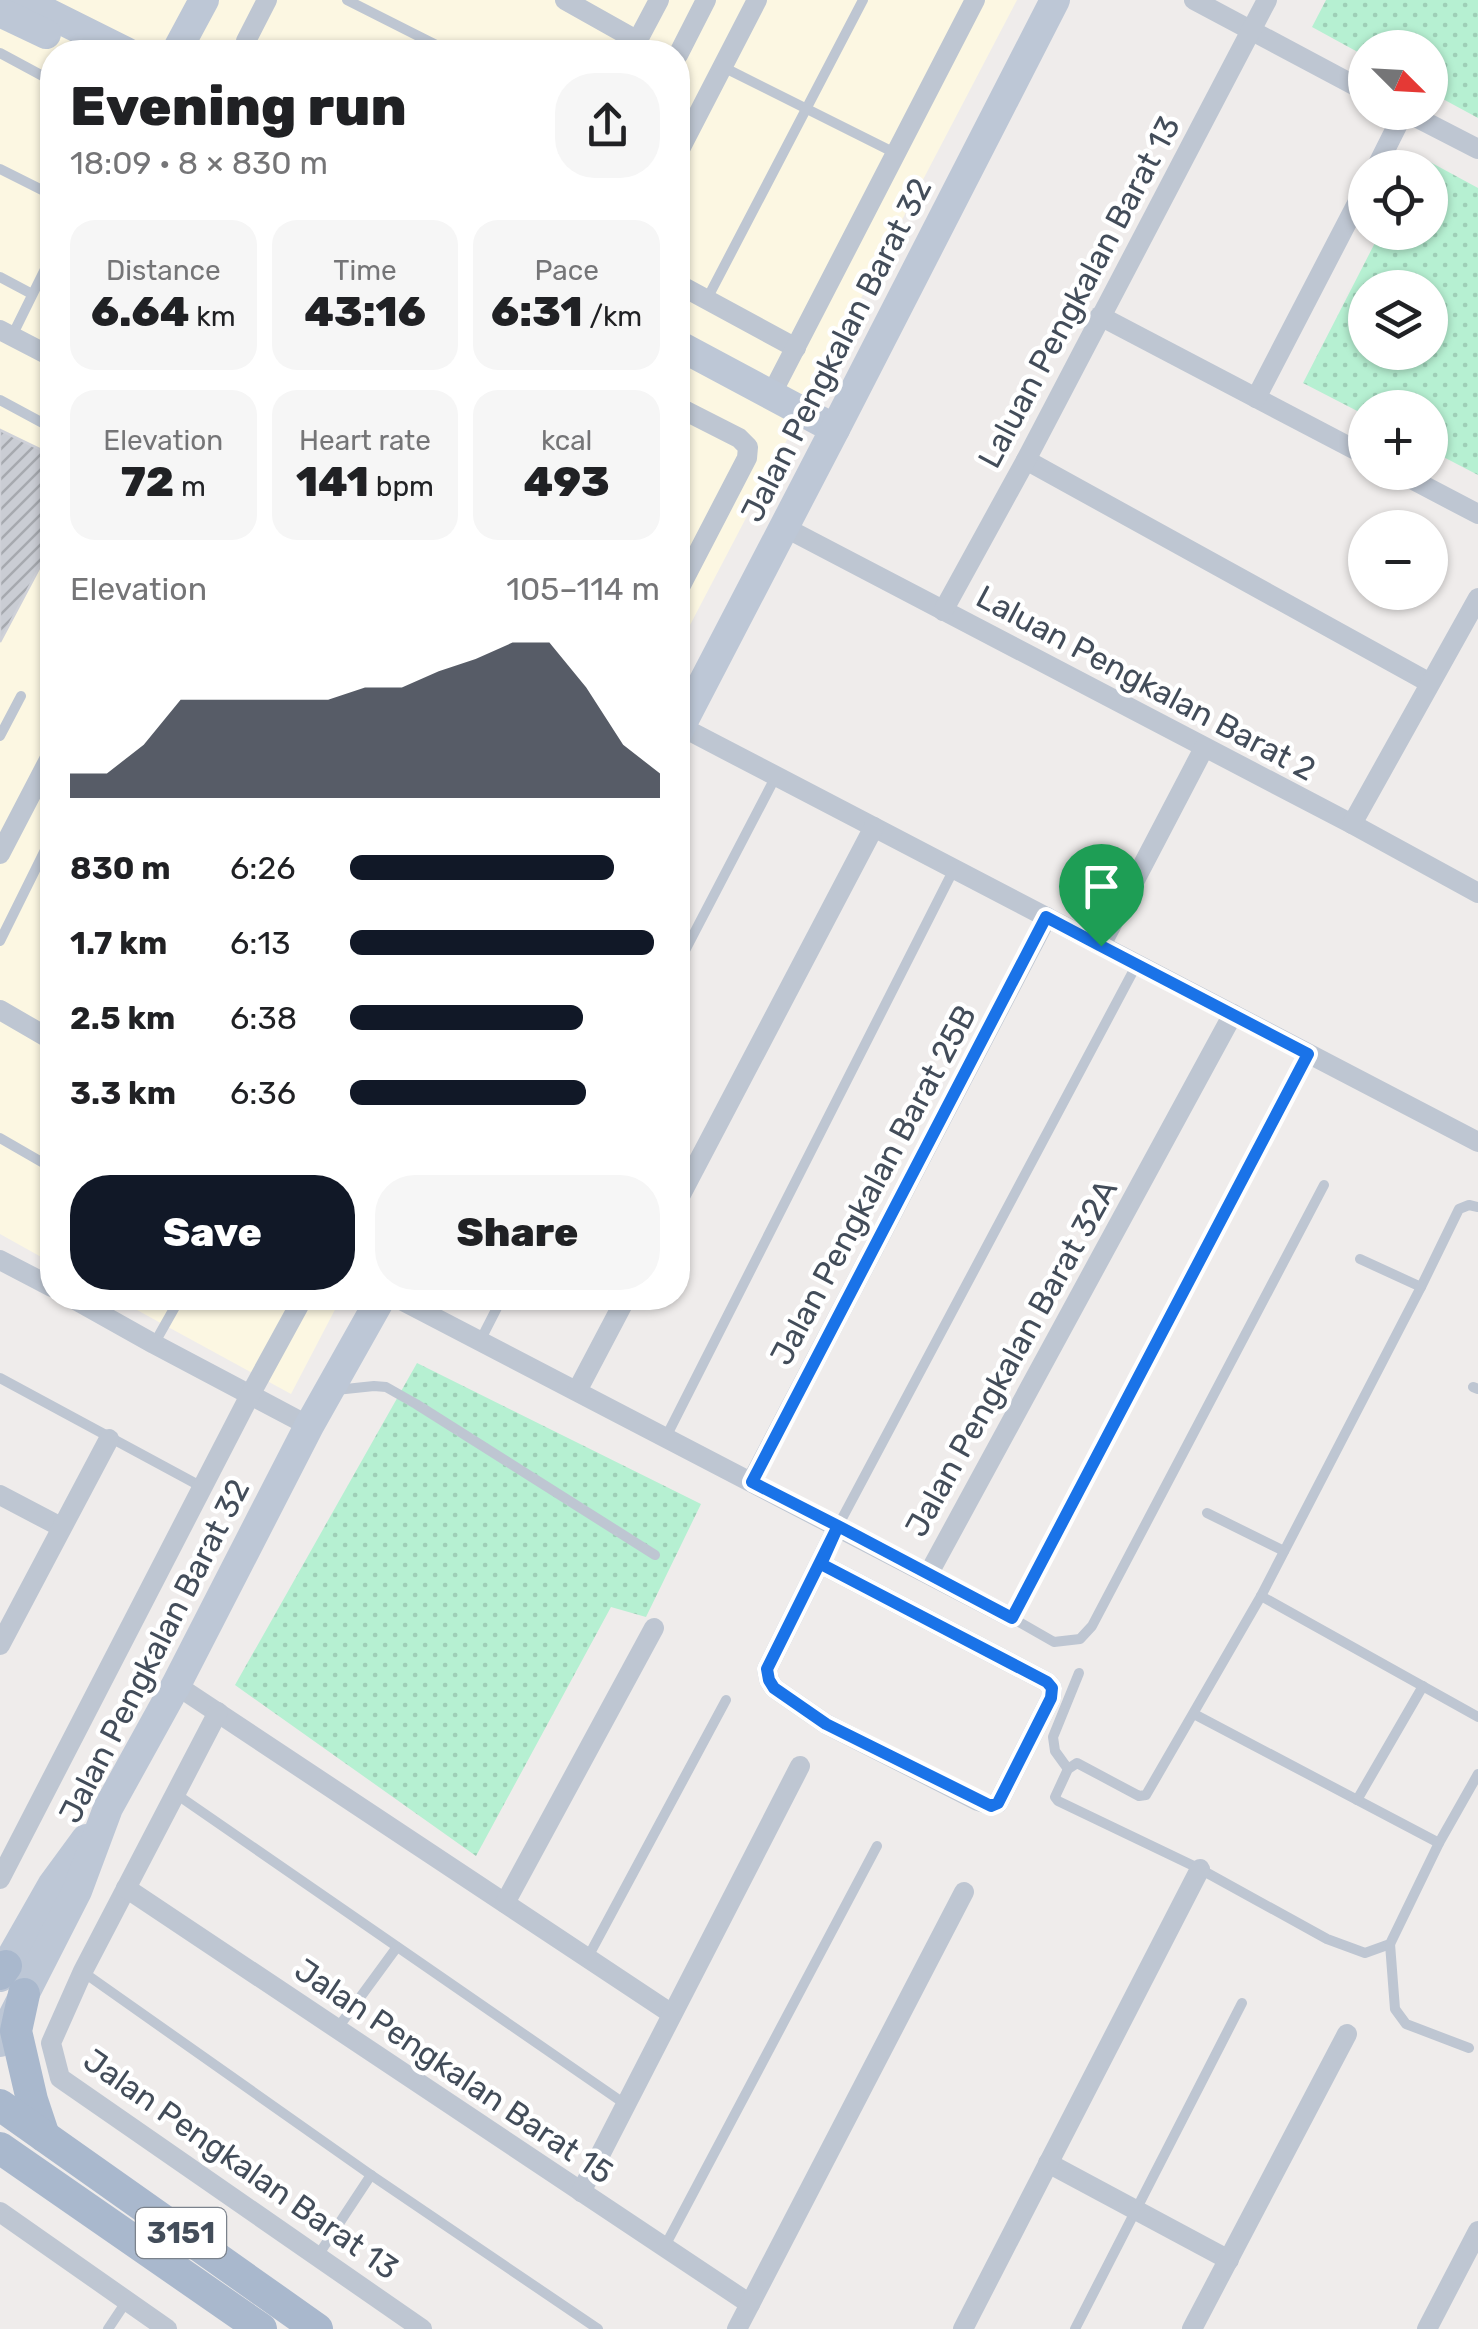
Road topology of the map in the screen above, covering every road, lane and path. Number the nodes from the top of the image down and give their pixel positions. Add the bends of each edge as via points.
1 (22, 0) edge
2 (204, 0) edge
3 (267, 0) edge
4 (346, 0) edge
5 (565, 0) edge
6 (659, 0) edge
7 (706, 0) edge
8 (757, 0) edge
9 (864, 0) edge
10 (976, 0) edge
11 (1055, 0) edge
12 (1194, 0) edge
13 (1267, 0) edge
14 (0, 12) edge
15 (1249, 31) junction
16 (60, 40) edge
17 (102, 40) edge
18 (182, 40) edge
19 (246, 40) edge
20 (426, 40) edge
21 (625, 40) edge
22 (639, 40) edge
23 (685, 40) edge
24 (0, 52) edge
25 (722, 67) junction
26 (40, 74) edge
27 (1348, 82) edge
28 (805, 108) junction
29 (690, 130) edge
30 (1441, 130) edge
31 (1478, 149) edge
32 (896, 154) junction
33 (0, 169) edge
34 (40, 189) edge
35 (1348, 221) edge
36 (0, 277) edge
37 (40, 278) edge
38 (690, 291) edge
39 (32, 294) junction
40 (706, 300) junction
41 (1100, 316) junction
42 (6, 333) edge
43 (796, 348) junction
44 (40, 351) edge
45 (690, 351) edge
46 (771, 395) junction
47 (1256, 398) junction
48 (0, 400) edge
49 (690, 414) edge
50 (40, 422) edge
51 (836, 429) junction
52 (1348, 446) edge
53 (1026, 460) junction
54 (1432, 490) edge
55 (1478, 514) edge
56 (784, 528) junction
57 (690, 568) edge
58 (1478, 598) edge
59 (943, 611) junction
60 (1430, 683) junction
61 (21, 696) dead end
62 (690, 707) edge
63 (690, 733) edge
64 (0, 736) edge
65 (1204, 748) junction
66 (776, 776) junction
67 (40, 777) edge
68 (1352, 824) junction
69 (874, 827) junction
70 (0, 854) edge
71 (40, 860) edge
72 (954, 869) junction
73 (1478, 894) edge
74 (1046, 917) junction
75 (0, 941) edge
76 (690, 941) edge
77 (1101, 946) junction
78 (1137, 964) junction
79 (0, 1010) edge
80 (1232, 1014) junction
81 (40, 1033) edge
82 (1308, 1054) junction
83 (0, 1138) edge
84 (1478, 1142) edge
85 (40, 1161) edge
86 (690, 1177) edge
87 (1324, 1186) dead end
88 (1478, 1207) edge
89 (1360, 1259) dead end
90 (0, 1260) edge
91 (40, 1281) edge
92 (1422, 1287) junction
93 (93, 1310) edge
94 (173, 1310) edge
95 (296, 1310) edge
96 (374, 1310) edge
97 (420, 1310) edge
98 (496, 1310) edge
99 (620, 1310) edge
100 (480, 1341) junction
101 (154, 1344) junction
102 (0, 1378) edge
103 (330, 1390) junction
104 (577, 1391) junction
105 (250, 1394) junction
106 (309, 1426) junction
107 (666, 1437) junction
108 (109, 1439) junction
109 (752, 1482) junction
110 (203, 1487) junction
111 (0, 1495) edge
112 (1207, 1514) dead end
113 (838, 1526) junction
114 (61, 1528) junction
115 (1284, 1552) junction
116 (655, 1554) dead end
117 (821, 1564) junction
118 (929, 1573) junction
119 (1261, 1596) junction
120 (1012, 1618) junction
121 (654, 1628) dead end
122 (0, 1646) edge
123 (1079, 1673) dead end
124 (176, 1685) junction
125 (1423, 1686) junction
126 (726, 1700) dead end
127 (218, 1712) junction
128 (1194, 1714) junction
129 (1478, 1717) edge
130 (800, 1766) dead end
131 (1068, 1769) junction
132 (1478, 1774) edge
133 (176, 1794) junction
134 (1357, 1800) junction
135 (1439, 1844) junction
136 (877, 1846) dead end
137 (1200, 1869) junction
138 (0, 1879) edge
139 (126, 1888) junction
140 (964, 1892) dead end
141 (505, 1902) junction
142 (1390, 1944) junction
143 (397, 1947) junction
144 (588, 1958) junction
145 (83, 1971) junction
146 (7, 1977) edge
147 (1242, 2003) dead end
148 (672, 2014) junction
149 (337, 2029) junction
150 (1347, 2034) dead end
151 (0, 2042) edge
152 (1469, 2048) dead end
153 (0, 2105) edge
154 (626, 2105) junction
155 (44, 2136) junction
156 (0, 2148) edge
157 (1048, 2163) junction
158 (371, 2175) junction
159 (582, 2192) junction
160 (1137, 2210) junction
161 (0, 2212) edge
162 (1478, 2231) edge
163 (664, 2247) junction
164 (317, 2256) junction
165 (1229, 2260) junction
166 (126, 2302) junction
167 (750, 2304) junction
168 (108, 2329) edge
169 (167, 2329) edge
170 (260, 2329) edge
171 (318, 2329) edge
172 (422, 2329) edge
173 (598, 2329) edge
174 (737, 2329) edge
175 (963, 2329) edge
176 (1075, 2329) edge
177 (1192, 2329) edge
178 (1427, 2329) edge

1 - 17 street
2 - 18 street
3 - 19 street
4 - 20 lane
5 - 21 street
6 - 22 street
7 - 23 street
8 - 25 street
9 - 28 lane
10 - 32 street
11 - 51 street, Jalan Pengkalan Barat 32
12 - 15 street
13 - 15 street, Laluan Pengkalan Barat 13
14 - 16 street
15 - 27 street
15 - 41 street, Laluan Pengkalan Barat 13
24 - 26 lane
25 - 28 lane
25 - 29 street
28 - 32 lane
28 - 40 lane
30 - 31 street
32 - 43 street
33 - 34 lane
35 - 47 street
36 - 39 lane
37 - 39 lane
38 - 40 street
39 - 42 lane
40 - 43 street
41 - 47 street
41 - 53 street, Laluan Pengkalan Barat 13
42 - 44 street
43 - 46 street
45 - 46 street
46 - 51 street
47 - 52 street
48 - 50 lane
49 - 57 street via 748,447
51 - 56 street, Jalan Pengkalan Barat 32
53 - 59 street, Laluan Pengkalan Barat 13
53 - 60 street
54 - 55 street
56 - 59 street, Laluan Pengkalan Barat 2
56 - 62 street, Jalan Pengkalan Barat 32
58 - 60 street
59 - 65 street, Laluan Pengkalan Barat 2
60 - 68 street
61 - 64 lane
63 - 66 street
65 - 68 street, Laluan Pengkalan Barat 2
65 - 77 street
66 - 69 street
66 - 76 lane
67 - 70 street
68 - 73 street, Laluan Pengkalan Barat 2
69 - 72 street
69 - 86 street
71 - 75 lane
72 - 74 street
72 - 107 lane
74 - 77 street
74 - 109 street, Jalan Pengkalan Barat 25B
77 - 78 street
78 - 80 street
78 - 113 lane
79 - 81 street
80 - 82 street
80 - 118 street, Jalan Pengkalan Barat 32A
82 - 84 street
82 - 120 lane
83 - 85 lane
87 - 120 lane via 1092,1626 1080,1639 1054,1642
88 - 92 lane via 1459,1208
89 - 92 lane
90 - 91 street
92 - 115 lane
93 - 101 street
94 - 101 lane
95 - 105 street
96 - 103 street, Jalan Pengkalan Barat 32
97 - 100 street, Jalan Pengkalan Barat 32A
98 - 100 lane
99 - 104 street
100 - 104 street, Jalan Pengkalan Barat 32A
101 - 105 street
102 - 108 lane
103 - 106 street, Jalan Pengkalan Barat 32
103 - 116 lane via 386,1387
104 - 107 street, Jalan Pengkalan Barat 32A
105 - 106 street
105 - 110 street
106 - 124 street, Jalan Pengkalan Barat 32
107 - 109 street, Jalan Pengkalan Barat 32A
108 - 110 lane
108 - 114 street
109 - 113 street, Jalan Pengkalan Barat 32A
110 - 138 street
111 - 114 street
112 - 115 lane
113 - 117 street
113 - 118 street, Jalan Pengkalan Barat 32A
114 - 122 street
115 - 119 lane
117 - 117 street via 1052,1688 998,1803 978,1801 826,1724 774,1688 767,1669
118 - 120 street
119 - 125 lane
119 - 128 lane
121 - 141 street
123 - 131 lane via 1052,1737
124 - 127 street
124 - 146 street, Jalan Pengkalan Barat 32 via 108,1808 77,1891
125 - 129 lane
125 - 134 lane
126 - 144 lane
127 - 133 street, Jalan Pengkalan Barat 13
127 - 141 street
128 - 131 lane via 1144,1797 1077,1763
128 - 134 lane
130 - 148 street
131 - 137 lane via 1058,1801
132 - 135 lane
133 - 139 street, Jalan Pengkalan Barat 13
133 - 143 lane
134 - 135 lane
135 - 142 lane
136 - 163 lane
137 - 142 lane via 1365,1954
137 - 157 street
139 - 145 street, Jalan Pengkalan Barat 13
139 - 149 street, Jalan Pengkalan Barat 15
140 - 167 street
141 - 144 street
142 - 152 lane via 1400,2017
143 - 149 lane
143 - 154 lane
144 - 148 street
145 - 158 lane
145 - 164 street, Jalan Pengkalan Barat 13 via 51,2043 60,2078
146 - 151 street, Jalan Pengkalan Barat 32
146 - 155 main road
147 - 160 lane
148 - 154 street
149 - 159 street, Jalan Pengkalan Barat 15
150 - 165 street
153 - 155 main road, 3151
154 - 159 street
155 - 171 main road, 3151
156 - 170 main road, 3151
157 - 160 street
157 - 175 street
158 - 164 lane
158 - 173 lane
159 - 163 street, Jalan Pengkalan Barat 15
160 - 165 street
160 - 176 lane
161 - 166 street
162 - 178 street
163 - 167 street, Jalan Pengkalan Barat 15
164 - 172 street, Jalan Pengkalan Barat 13
165 - 177 street
166 - 168 lane
166 - 169 street
167 - 174 street

